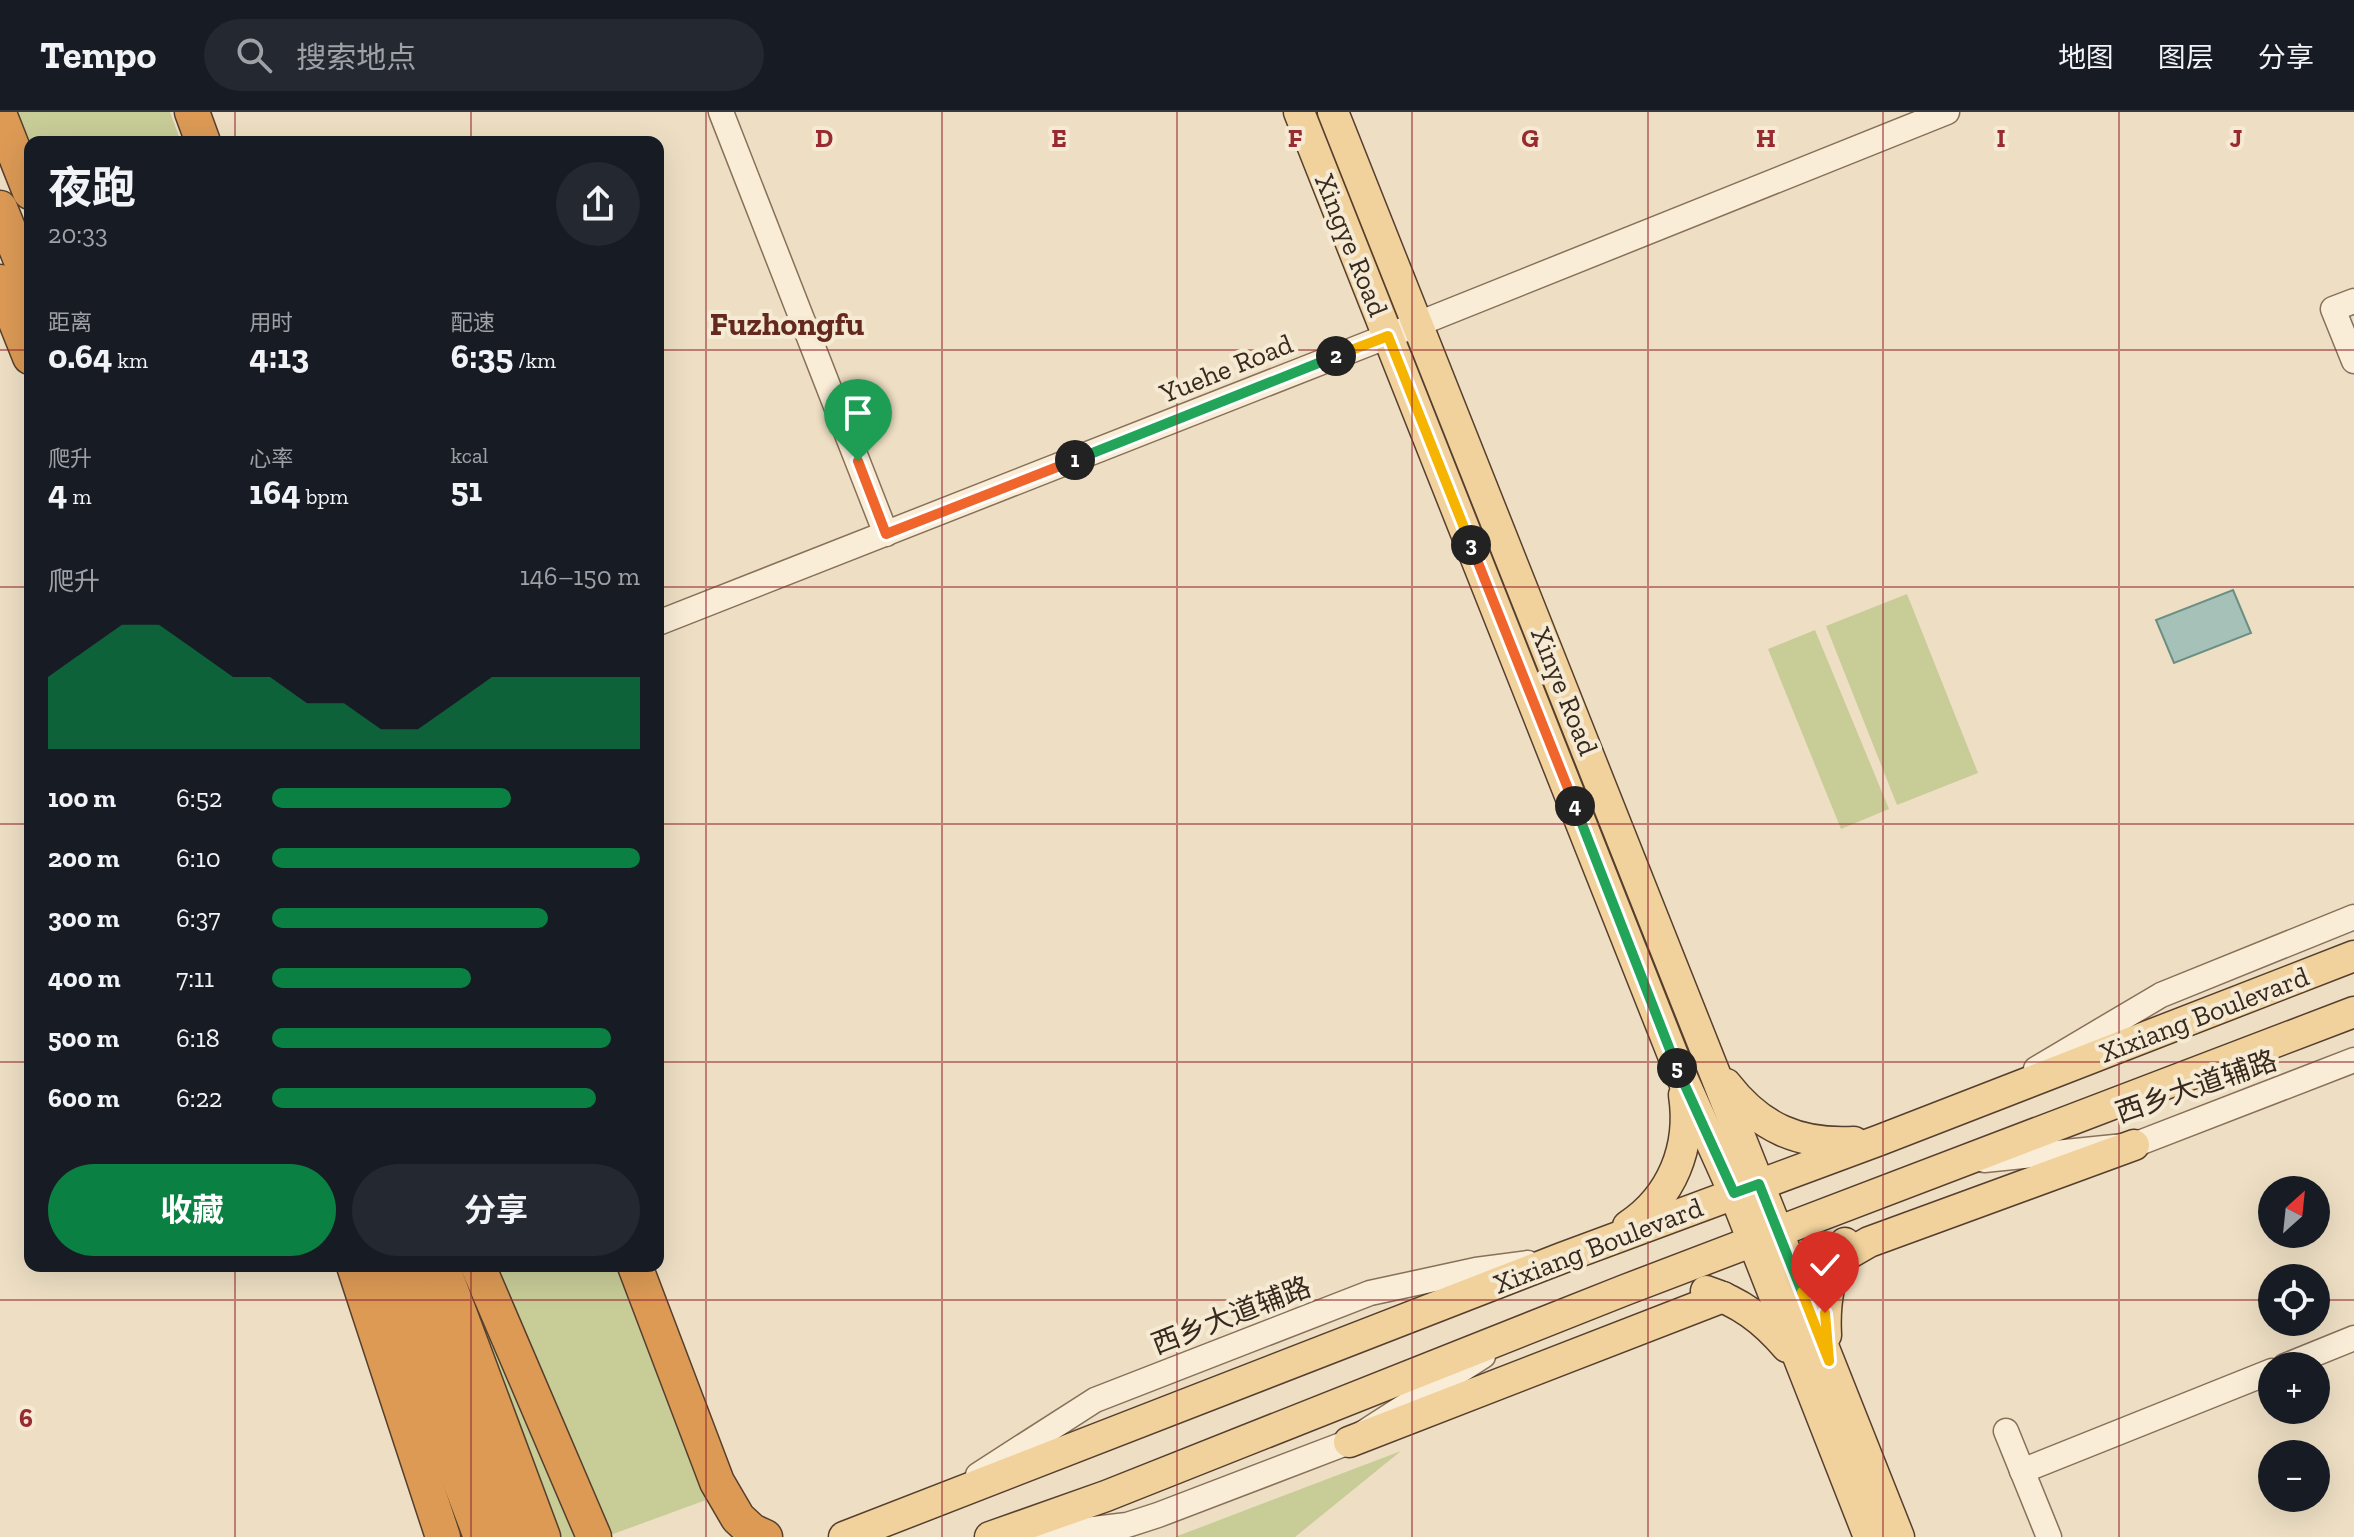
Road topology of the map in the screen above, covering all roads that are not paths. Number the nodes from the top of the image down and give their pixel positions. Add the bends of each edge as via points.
1 (192, 112) edge
2 (721, 112) edge
3 (1299, 112) edge
4 (1333, 112) edge
5 (1947, 112) edge
6 (0, 116) edge
7 (1911, 118) edge
8 (201, 136) edge
9 (24, 177) edge
10 (0, 208) edge
11 (24, 268) edge
12 (0, 282) edge
13 (2354, 301) edge
14 (1418, 324) junction
15 (1388, 336) junction
16 (24, 342) edge
17 (2354, 361) edge
18 (886, 534) junction
19 (664, 621) edge
20 (2354, 917) edge
21 (2354, 956) edge
22 (2354, 1012) edge
23 (2354, 1060) edge
24 (1711, 1061) junction
25 (1680, 1073) junction
26 (1987, 1097) junction
27 (1880, 1140) junction
28 (2134, 1145) junction
29 (1958, 1163) junction
30 (1912, 1181) junction
31 (1747, 1188) junction
32 (1766, 1238) junction
33 (1605, 1242) junction
34 (1836, 1261) junction
35 (356, 1272) edge
36 (381, 1272) edge
37 (410, 1272) edge
38 (444, 1272) edge
39 (481, 1272) edge
40 (637, 1272) edge
41 (1625, 1290) junction
42 (1723, 1297) junction
43 (1513, 1336) junction
44 (2354, 1338) edge
45 (2320, 1352) edge
46 (1815, 1363) junction
47 (2258, 1377) edge
48 (2006, 1431) dead end
49 (1349, 1442) junction
50 (2022, 1471) junction
51 (1127, 1525) junction
52 (443, 1537) edge
53 (481, 1537) edge
54 (510, 1537) edge
55 (543, 1537) edge
56 (594, 1537) edge
57 (765, 1537) edge
58 (844, 1537) edge
59 (990, 1537) edge
60 (1027, 1537) edge
61 (1094, 1537) edge
62 (1869, 1537) edge
63 (1899, 1537) edge
64 (2049, 1537) edge

1 - 8 highway
2 - 18 street
3 - 15 main road, Xingye Road
4 - 14 main road, Xinye Road
5 - 7 street, Yuehe Road
6 - 9 highway
7 - 14 street, Yuehe Road
10 - 11 highway
12 - 16 highway
13 - 17 street via 2333,309
14 - 15 street, Yuehe Road
14 - 24 main road, Xinye Road
15 - 18 street, Yuehe Road
15 - 25 main road, Xingye Road
18 - 19 street, Yuehe Road
20 - 26 street via 2161,995
21 - 26 main road, Xixiang Boulevard
22 - 29 main road, Xixiang Boulevard
23 - 28 street, 西乡大道辅路
24 - 27 main road via 1745,1107 1784,1133 1835,1143
24 - 31 main road, Xinye Road
25 - 31 main road, Xingye Road
25 - 33 main road via 1685,1139 1674,1174 1639,1219
26 - 27 main road, Xixiang Boulevard
27 - 31 main road, Xixiang Boulevard
28 - 29 street, 西乡大道辅路
28 - 34 main road via 1869,1242
29 - 30 main road, Xixiang Boulevard
30 - 32 main road, Xixiang Boulevard
30 - 34 main road via 1863,1217
31 - 32 main road, Xingye Road
31 - 33 main road, Xixiang Boulevard
32 - 41 main road, Xixiang Boulevard
32 - 46 main road
33 - 58 main road, Xixiang Boulevard
34 - 46 main road
35 - 52 highway
36 - 53 highway
37 - 54 highway
38 - 55 highway
39 - 56 highway
40 - 57 highway via 717,1482 738,1518
41 - 42 main road via 1685,1287
41 - 43 main road, Xixiang Boulevard
42 - 46 main road
42 - 49 main road
43 - 49 street
43 - 59 main road, Xixiang Boulevard
44 - 45 street
46 - 62 main road
46 - 63 main road
47 - 50 street
48 - 50 street
49 - 51 street
50 - 64 street
51 - 60 street
51 - 61 street

